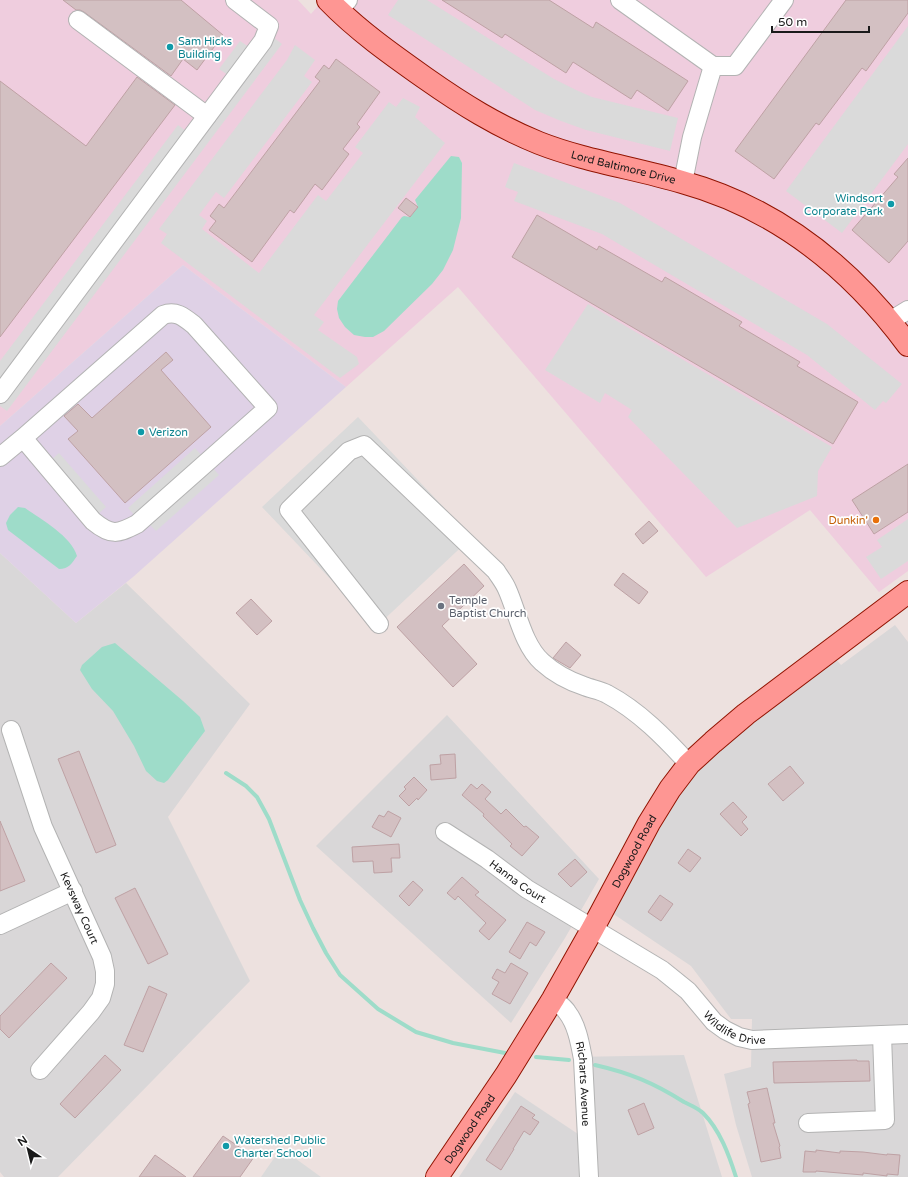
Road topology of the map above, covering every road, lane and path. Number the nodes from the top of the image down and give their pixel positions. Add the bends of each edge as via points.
1 (235, 0) edge
2 (620, 0) edge
3 (784, 0) edge
4 (338, 4) edge
5 (78, 20) dead end
6 (713, 66) junction
7 (207, 116) junction
8 (684, 182) junction
9 (899, 315) edge
10 (908, 345) edge
11 (0, 394) edge
12 (23, 438) junction
13 (0, 457) edge
14 (908, 592) edge
15 (379, 624) dead end
16 (11, 730) dead end
17 (689, 764) junction
18 (445, 832) dead end
19 (73, 891) junction
20 (0, 925) edge
21 (594, 928) junction
22 (553, 999) junction
23 (908, 1034) edge
24 (882, 1035) junction
25 (40, 1070) dead end
26 (808, 1123) dead end
27 (437, 1177) edge
28 (589, 1177) edge

1 - 7 street via 269,26 262,41
2 - 6 street
3 - 6 street via 735,66
4 - 8 main road, Lord Baltimore Drive via 368,36 406,65 477,113 506,129 577,156
5 - 7 street
6 - 8 street via 692,137
7 - 11 street
8 - 9 main road, Lord Baltimore Drive via 757,211 798,235 861,288
9 - 10 main road, Lord Baltimore Drive
12 - 12 street via 93,521 107,531 124,531 137,524 268,408 194,325 170,312 163,315
12 - 13 street
14 - 17 main road, Dogwood Road via 746,714
15 - 17 street via 289,510 349,451 364,445 496,570 522,629 541,661 555,672 624,704 667,740
16 - 19 street, Kevsway Court via 43,827
17 - 21 main road, Dogwood Road via 649,823
18 - 21 street, Hanna Court via 527,889
19 - 20 street
19 - 25 street, Kevsway Court via 102,957 105,984 101,998 91,1012
21 - 22 main road, Dogwood Road
21 - 24 street, Wildlife Drive via 676,980 714,1022 739,1037 752,1040
22 - 27 main road, Dogwood Road via 506,1075
22 - 28 street, Richarts Avenue via 566,1010 581,1047
23 - 24 street, Wildlife Drive
24 - 26 street via 885,1120

